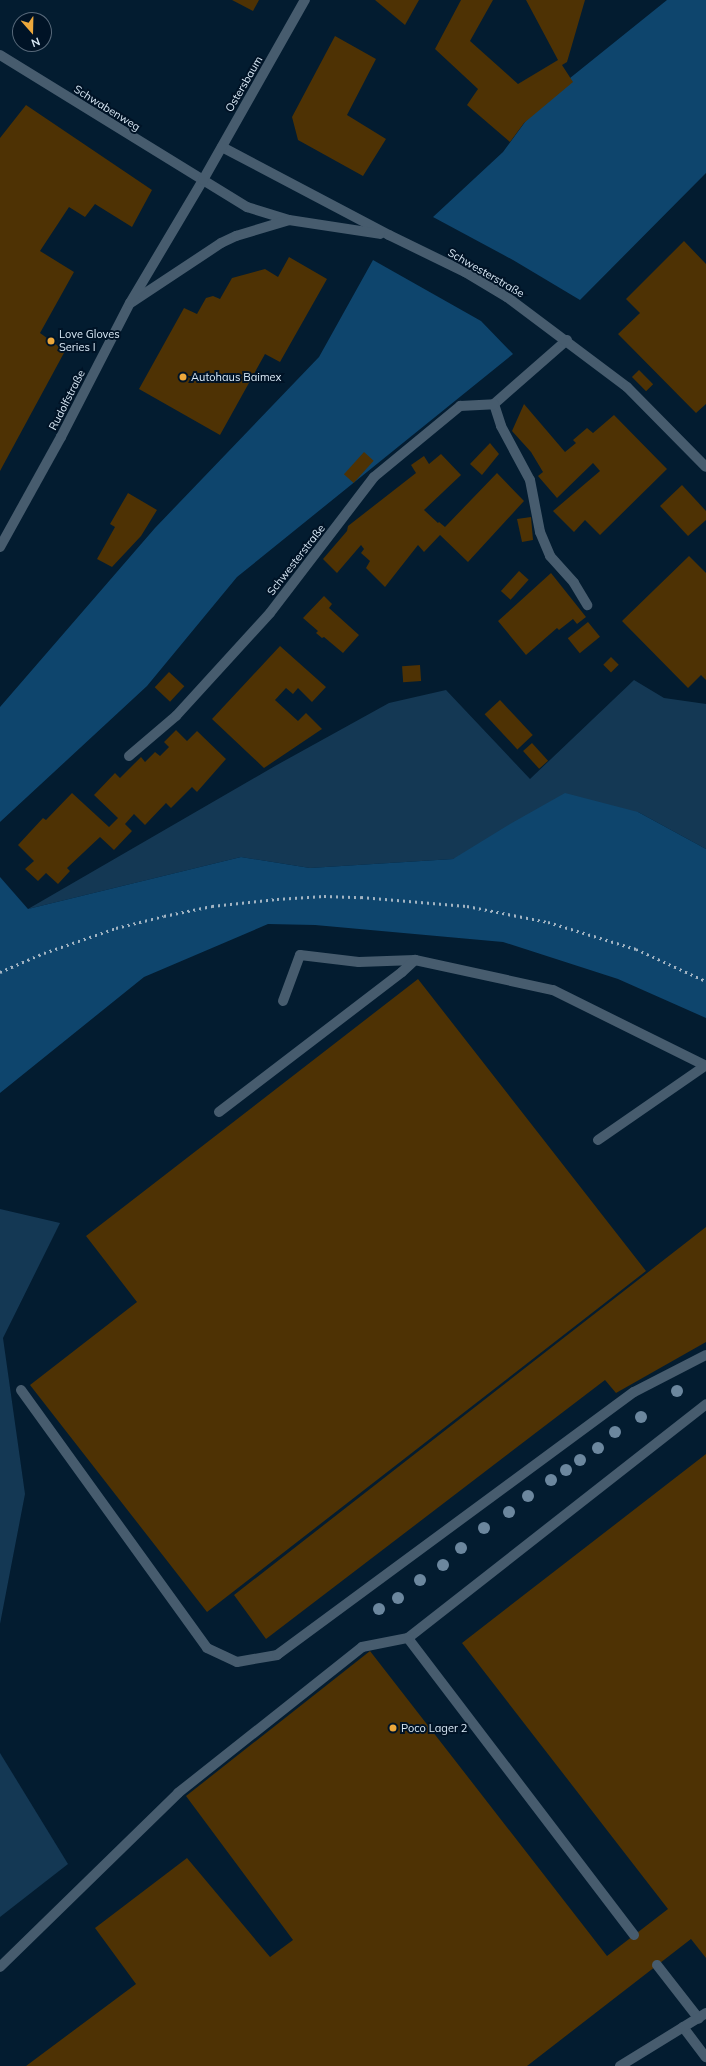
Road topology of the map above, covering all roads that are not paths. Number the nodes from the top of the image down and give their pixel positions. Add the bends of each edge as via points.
1 (305, 0) edge
2 (0, 56) edge
3 (222, 147) junction
4 (203, 180) junction
5 (289, 220) junction
6 (389, 235) junction
7 (130, 304) junction
8 (567, 340) junction
9 (494, 404) junction
10 (706, 468) edge
11 (0, 547) edge
12 (587, 605) dead end
13 (129, 756) dead end
14 (415, 960) junction
15 (283, 1001) dead end
16 (706, 1066) edge
17 (219, 1112) dead end
18 (598, 1140) dead end
19 (706, 1355) edge
20 (21, 1390) dead end
21 (706, 1404) edge
22 (408, 1638) junction
23 (634, 1935) dead end
24 (657, 1965) dead end
25 (0, 1967) edge
26 (702, 2016) edge
27 (683, 2027) junction
28 (706, 2057) edge
29 (620, 2066) edge

1 - 3 street, Ostersbaum
2 - 4 street, Schwabenweg
3 - 4 street, Ostersbaum
3 - 6 street, Schwesterstraße
4 - 5 street, Schwesterstraße via 247,207
4 - 7 street, Rudolfstraße
5 - 6 street, Schwesterstraße
5 - 7 street via 236,236
6 - 8 street, Schwesterstraße via 465,272
7 - 11 street, Rudolfstraße
8 - 9 street
8 - 10 street, Schwesterstraße via 627,387
9 - 12 street via 501,426 530,480 540,532 550,556 574,583
9 - 13 street, Schwesterstraße via 460,406 374,478 270,613 176,716
14 - 15 street via 359,962 300,955
14 - 16 street via 553,990
14 - 17 street
16 - 18 street
19 - 20 street via 634,1392 277,1655 237,1662 207,1648
21 - 22 street
22 - 23 street
22 - 25 street via 362,1647 178,1793
24 - 26 street
26 - 27 street
27 - 28 street
27 - 29 street

